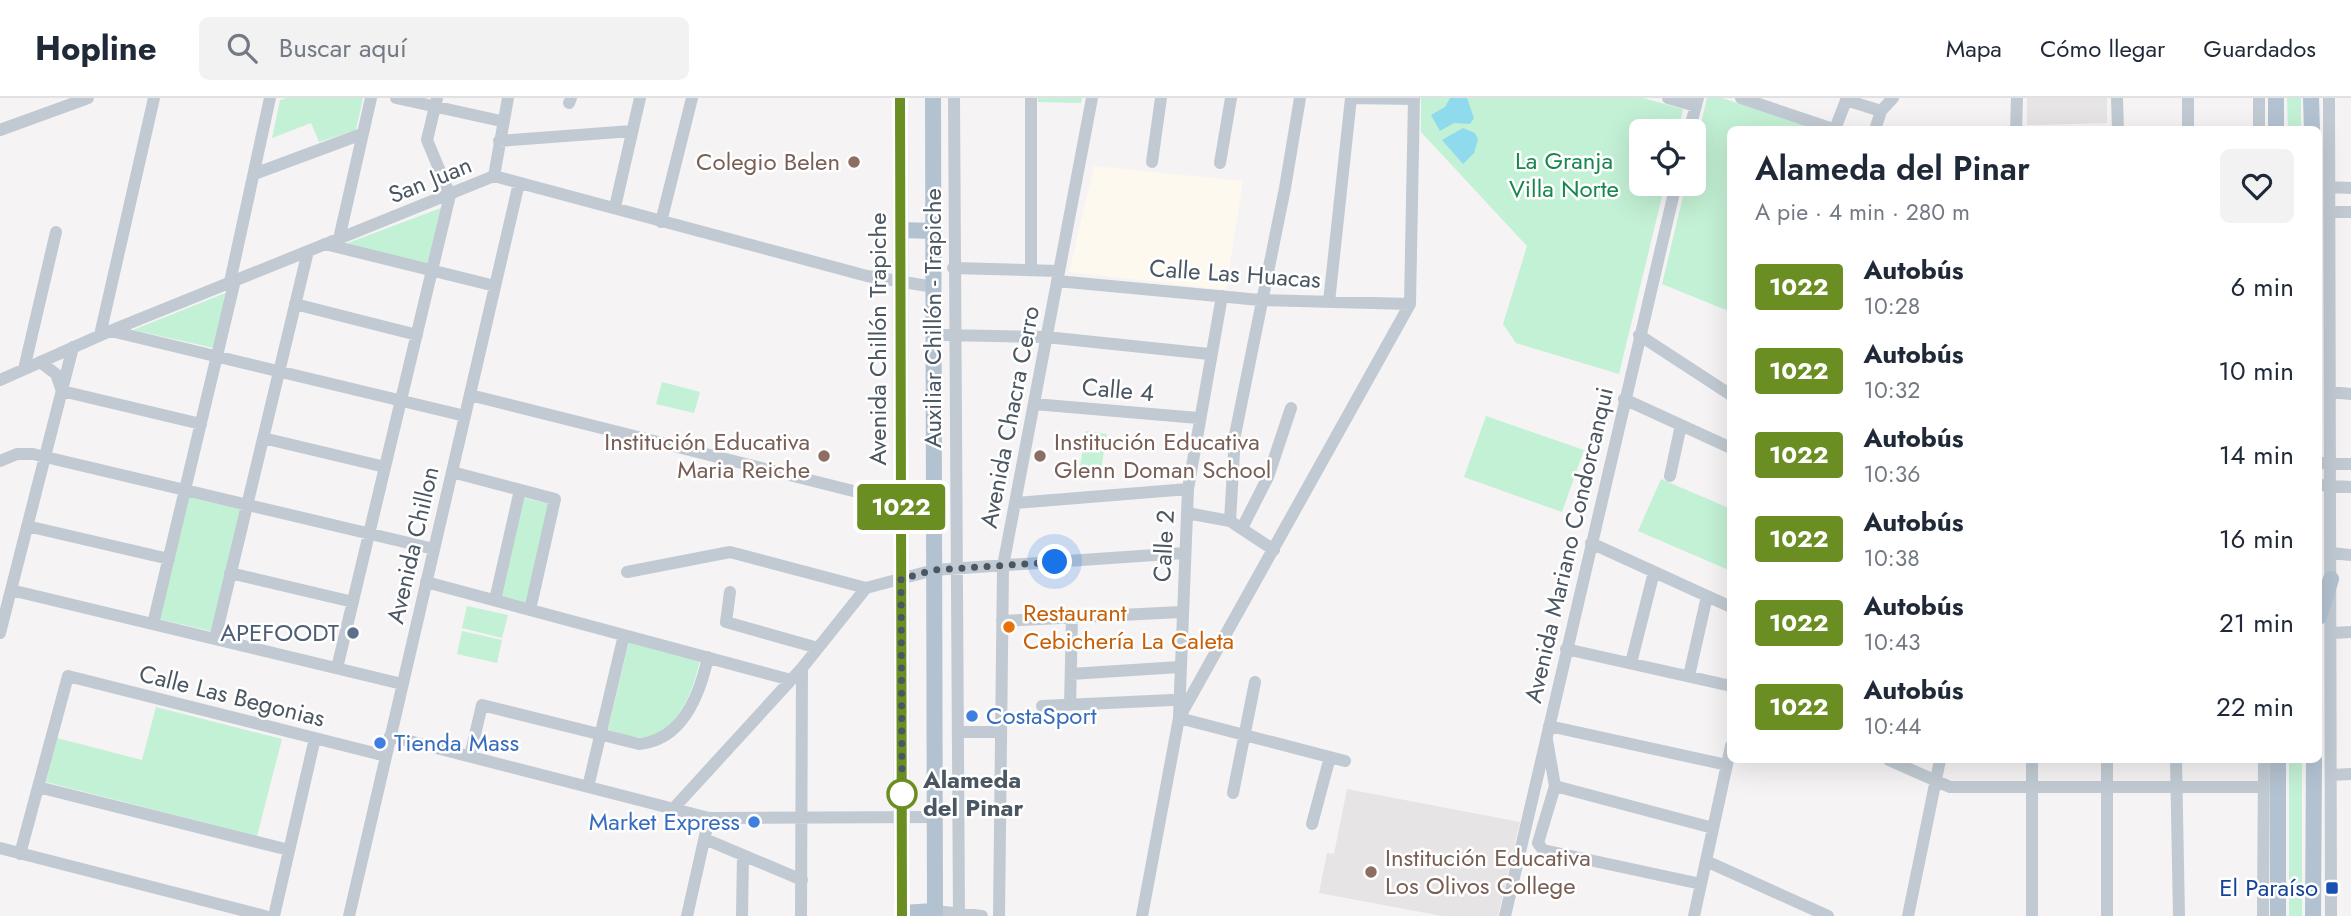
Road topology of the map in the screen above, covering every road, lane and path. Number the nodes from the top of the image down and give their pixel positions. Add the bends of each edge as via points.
1 (154, 98) edge
2 (271, 98) edge
3 (370, 98) edge
4 (396, 98) edge
5 (508, 98) edge
6 (640, 98) edge
7 (692, 98) edge
8 (900, 98) edge
9 (933, 98) edge
10 (954, 98) edge
11 (1031, 98) edge
12 (1092, 98) edge
13 (1161, 98) edge
14 (1231, 98) edge
15 (1300, 98) edge
16 (1351, 98) edge
17 (1414, 98) edge
18 (1741, 98) edge
19 (1893, 98) edge
20 (2017, 98) edge
21 (2118, 98) edge
22 (2188, 98) edge
23 (2259, 98) edge
24 (2276, 98) edge
25 (2311, 98) edge
26 (2329, 98) edge
27 (83, 99) edge
28 (1674, 99) edge
29 (1846, 99) edge
30 (436, 102) edge
31 (1697, 102) edge
32 (1770, 102) edge
33 (1881, 111) junction
34 (1692, 119) edge
35 (501, 121) junction
36 (1829, 126) edge
37 (1837, 126) edge
38 (1876, 126) edge
39 (2016, 126) edge
40 (2118, 126) edge
41 (2188, 126) edge
42 (2259, 126) edge
43 (2276, 126) edge
44 (2312, 126) edge
45 (0, 131) edge
46 (632, 131) junction
47 (362, 134) junction
48 (499, 141) junction
49 (1152, 162) dead end
50 (1220, 163) dead end
51 (254, 174) junction
52 (494, 176) junction
53 (519, 183) junction
54 (2329, 187) junction
55 (2351, 188) edge
56 (450, 195) junction
57 (1673, 196) edge
58 (615, 207) junction
59 (2329, 212) junction
60 (2351, 212) edge
61 (661, 222) junction
62 (901, 230) junction
63 (934, 231) junction
64 (56, 232) dead end
65 (339, 239) junction
66 (325, 244) junction
67 (308, 251) junction
68 (953, 268) junction
69 (1031, 270) junction
70 (432, 271) junction
71 (1058, 276) junction
72 (232, 281) junction
73 (901, 282) junction
74 (495, 286) junction
75 (934, 287) junction
76 (1222, 296) junction
77 (1260, 300) junction
78 (1329, 302) junction
79 (1410, 303) junction
80 (295, 304) junction
81 (105, 333) junction
82 (416, 335) junction
83 (934, 335) junction
84 (953, 335) junction
85 (1639, 335) junction
86 (1046, 337) junction
87 (73, 347) junction
88 (1209, 354) junction
89 (217, 356) junction
90 (40, 362) junction
91 (24, 369) junction
92 (279, 371) junction
93 (0, 380) edge
94 (62, 391) junction
95 (1727, 392) edge
96 (2330, 392) junction
97 (2351, 394) edge
98 (470, 395) junction
99 (1624, 398) junction
100 (401, 400) junction
101 (1034, 404) junction
102 (1291, 408) dead end
103 (465, 416) junction
104 (1198, 418) junction
105 (201, 424) junction
106 (1681, 425) junction
107 (263, 438) junction
108 (1727, 446) edge
109 (45, 457) junction
110 (0, 461) edge
111 (2325, 463) edge
112 (2351, 464) edge
113 (385, 467) junction
114 (452, 472) junction
115 (1670, 476) dead end
116 (2325, 485) edge
117 (2351, 487) edge
118 (1188, 489) junction
119 (185, 490) junction
120 (520, 490) junction
121 (901, 503) junction
122 (1015, 503) junction
123 (247, 505) junction
124 (1186, 513) junction
125 (1236, 525) junction
126 (27, 526) junction
127 (369, 534) junction
128 (1591, 543) junction
129 (434, 549) junction
130 (1274, 550) junction
131 (1184, 553) junction
132 (2332, 553) junction
133 (2351, 555) edge
134 (169, 559) junction
135 (1003, 566) junction
136 (957, 568) junction
137 (934, 570) junction
138 (627, 572) dead end
139 (1654, 572) junction
140 (230, 573) junction
141 (901, 579) junction
142 (2331, 579) junction
143 (426, 582) junction
144 (866, 588) junction
145 (11, 590) junction
146 (730, 592) dead end
147 (1707, 596) junction
148 (495, 600) junction
149 (353, 602) junction
150 (1727, 605) edge
151 (2322, 608) edge
152 (530, 610) junction
153 (1181, 612) junction
154 (1072, 618) junction
155 (1002, 621) junction
156 (153, 624) junction
157 (2351, 632) edge
158 (0, 633) edge
159 (2332, 633) junction
160 (624, 635) junction
161 (215, 639) junction
162 (817, 648) junction
163 (1566, 649) junction
164 (708, 657) junction
165 (1631, 663) junction
166 (1179, 667) junction
167 (337, 668) junction
168 (802, 668) junction
169 (1071, 674) junction
170 (1689, 677) junction
171 (792, 680) junction
172 (1255, 682) dead end
173 (402, 684) junction
174 (1727, 685) edge
175 (1172, 700) dead end
176 (1070, 705) junction
177 (1042, 706) dead end
178 (1179, 718) junction
179 (1548, 730) junction
180 (958, 732) junction
181 (1001, 732) junction
182 (1244, 735) junction
183 (390, 736) junction
184 (600, 736) junction
185 (315, 738) junction
186 (386, 756) junction
187 (470, 756) junction
188 (1329, 757) junction
189 (1345, 761) dead end
190 (1898, 763) edge
191 (1939, 763) edge
192 (2032, 763) edge
193 (2107, 763) edge
194 (2176, 763) edge
195 (2264, 763) edge
196 (2277, 763) edge
197 (2314, 763) edge
198 (1727, 765) joint
199 (2351, 774) edge
200 (2332, 775) junction
201 (1933, 782) junction
202 (1555, 786) junction
203 (2264, 786) junction
204 (38, 787) junction
205 (588, 787) junction
206 (2031, 788) junction
207 (2107, 788) junction
208 (2176, 789) junction
209 (1233, 793) dead end
210 (673, 809) junction
211 (902, 816) junction
212 (802, 817) junction
213 (934, 817) junction
214 (709, 818) junction
215 (1312, 824) dead end
216 (1713, 828) junction
217 (705, 839) junction
218 (0, 848) edge
219 (289, 849) junction
220 (20, 854) junction
221 (743, 855) junction
222 (1706, 861) junction
223 (802, 880) junction
224 (1701, 884) junction
225 (902, 914) edge
226 (935, 914) edge
227 (352, 915) edge
228 (959, 915) edge
229 (265, 916) edge
230 (274, 916) edge
231 (687, 916) edge
232 (742, 916) edge
233 (801, 916) edge
234 (982, 916) edge
235 (999, 916) edge
236 (1142, 916) edge
237 (1505, 916) edge
238 (1694, 916) edge
239 (1828, 916) edge
240 (1908, 916) edge
241 (2032, 916) edge
242 (2108, 916) edge
243 (2179, 916) edge
244 (2263, 916) edge
245 (2278, 916) edge
246 (2314, 916) edge
247 (2331, 916) edge

1 - 81 street
2 - 51 street
3 - 47 street
4 - 30 street
5 - 35 street
6 - 46 street
7 - 61 street
8 - 62 main road, Avenida Chillón Trapiche
9 - 63 main road
10 - 68 street, Auxiliar Chillón - Trapiche
11 - 69 street
12 - 71 street, Avenida Chacra Cerro
13 - 49 street
14 - 50 street
15 - 77 street
16 - 17 street
16 - 78 street
17 - 79 street
18 - 32 street
19 - 33 street
20 - 39 street
21 - 40 street
22 - 41 street
23 - 42 street
24 - 43 main road
25 - 44 main road
26 - 54 street
27 - 45 street
28 - 31 street
29 - 33 street
29 - 37 street
30 - 35 street
30 - 56 street via 428,144
31 - 34 street
32 - 36 street
33 - 38 street
35 - 48 street
46 - 48 street
46 - 58 street
47 - 51 street
47 - 65 street
48 - 52 street
51 - 72 street
52 - 53 street, San Juan
52 - 56 street, San Juan
53 - 58 street, San Juan
53 - 74 street, Avenida Chillon
54 - 55 street
54 - 59 street
56 - 65 street, San Juan
56 - 70 street
57 - 85 street, Avenida Mariano Condorcanqui
58 - 61 street, San Juan
59 - 60 street
59 - 96 street
61 - 73 street, San Juan
62 - 63 main road
62 - 73 main road, Avenida Chillón Trapiche
63 - 75 main road
64 - 91 street
65 - 66 street, San Juan
66 - 67 street, San Juan
66 - 70 street
67 - 72 street, San Juan
67 - 80 street
68 - 69 street, Calle Las Huacas
68 - 84 street, Auxiliar Chillón - Trapiche
69 - 71 street, Calle Las Huacas
70 - 74 street
70 - 82 street
71 - 76 street, Calle Las Huacas
71 - 86 street, Avenida Chacra Cerro
72 - 81 street, San Juan
72 - 89 street
73 - 75 street, San Juan
73 - 121 main road, Avenida Chillón Trapiche
74 - 98 street, Avenida Chillon
75 - 83 main road
76 - 77 street, Calle Las Huacas
76 - 88 street, Calle 2
77 - 78 street, Calle Las Huacas
77 - 125 street via 1235,435
78 - 79 street, Calle Las Huacas
79 - 130 street
80 - 82 street
80 - 92 street
81 - 87 street, San Juan
81 - 89 street
82 - 100 street
83 - 84 street
83 - 137 main road
84 - 86 street
84 - 136 street, Auxiliar Chillón - Trapiche
85 - 95 street
85 - 99 street, Avenida Mariano Condorcanqui
86 - 88 street
86 - 101 street, Avenida Chacra Cerro
87 - 90 street, San Juan
87 - 94 street
88 - 104 street, Calle 2
89 - 92 street
89 - 105 street
90 - 91 street, San Juan
90 - 94 street via 56,373
91 - 93 street, San Juan
92 - 100 street
92 - 107 street
94 - 105 street
94 - 109 street
96 - 97 street
96 - 111 street
98 - 103 street, Avenida Chillon
98 - 121 street
99 - 106 street
99 - 128 street, Avenida Mariano Condorcanqui
100 - 103 street
100 - 113 street
101 - 104 street, Calle 4
101 - 122 street, Avenida Chacra Cerro
102 - 125 street via 1268,477
103 - 114 street, Avenida Chillon
104 - 118 street, Calle 2
105 - 119 street
106 - 108 street
106 - 115 street
107 - 113 street
107 - 123 street
109 - 110 street via 24,452
109 - 119 street
109 - 126 street
111 - 112 street
111 - 116 street
113 - 127 street
114 - 120 street
114 - 129 street, Avenida Chillon
116 - 117 street
116 - 132 street
118 - 122 street
118 - 124 street, Calle 2
119 - 123 street
119 - 134 street
120 - 148 street
120 - 152 street via 555,499
121 - 141 main road, Avenida Chillón Trapiche
122 - 135 street, Avenida Chacra Cerro
123 - 127 street
123 - 140 street
124 - 125 street
124 - 131 street, Calle 2
125 - 130 street
126 - 134 street
126 - 145 street
127 - 129 street
127 - 149 street
128 - 139 street
128 - 163 street, Avenida Mariano Condorcanqui
129 - 143 street, Avenida Chillon
130 - 178 street
131 - 135 street
131 - 153 street, Calle 2
132 - 133 street
132 - 142 street
134 - 156 street
135 - 136 street
135 - 155 street, Avenida Chacra Cerro
136 - 137 street
136 - 180 street, Auxiliar Chillón - Trapiche
137 - 141 street
137 - 213 main road
138 - 144 street via 730,551
139 - 147 street
139 - 165 street
140 - 149 street
140 - 161 street
141 - 144 street
141 - 211 main road, Avenida Chillón Trapiche
142 - 151 main road
142 - 159 street
143 - 148 street
143 - 173 street, Avenida Chillon
144 - 162 street
145 - 156 street
145 - 158 street
146 - 162 street via 726,622
147 - 150 street
147 - 170 street
148 - 152 street
149 - 167 street
152 - 160 street
153 - 154 street
153 - 166 street, Calle 2
154 - 155 street
154 - 169 street
155 - 181 street, Avenida Chacra Cerro
156 - 161 street
157 - 159 street
159 - 200 street
160 - 164 street
160 - 184 street
161 - 167 street
162 - 168 street
163 - 165 street
163 - 179 street, Avenida Mariano Condorcanqui
164 - 171 street
164 - 184 street via 696,702 666,736 639,744
165 - 170 street
166 - 169 street
166 - 178 street, Calle 2
167 - 173 street
168 - 171 street
168 - 212 street
169 - 176 street
170 - 174 street
171 - 210 street
172 - 182 street
173 - 183 street, Avenida Chillon
175 - 176 street
176 - 177 street
178 - 182 street
178 - 236 street
179 - 198 street
179 - 202 street
179 - 237 street, Avenida Mariano Condorcanqui
180 - 181 street
180 - 228 street, Auxiliar Chillón - Trapiche
181 - 235 street, Avenida Chacra Cerro
182 - 188 street
182 - 209 street
183 - 186 street, Avenida Chillon
183 - 187 street
184 - 187 street via 482,705
184 - 205 street
185 - 186 street, Calle Las Begonias
185 - 204 street, Calle Las Begonias via 68,676
185 - 219 street
186 - 227 street, Avenida Chillon
187 - 205 street
188 - 189 street
188 - 215 street
190 - 201 street
191 - 201 street
192 - 206 street
193 - 207 street
194 - 208 street
195 - 203 street
196 - 245 main road
197 - 246 main road
198 - 216 street
199 - 200 street
200 - 247 street
201 - 206 street via 1950,787
201 - 240 street
202 - 216 street
202 - 224 street via 1538,843 1543,850
203 - 208 street
203 - 244 street
204 - 219 street
204 - 220 street
205 - 210 street
206 - 207 street
206 - 241 street
207 - 208 street
207 - 242 street
208 - 243 street
210 - 214 street
211 - 212 street
211 - 213 street
211 - 225 main road, Avenida Chillón Trapiche
212 - 214 street
212 - 223 street
213 - 226 main road
214 - 217 street
216 - 222 street
217 - 221 street
217 - 231 street
218 - 220 street
219 - 230 street
220 - 229 street
221 - 223 street
221 - 232 street
222 - 224 street
222 - 239 street
223 - 233 street
224 - 238 street
225 - 226 main road
226 - 228 street
228 - 234 street

